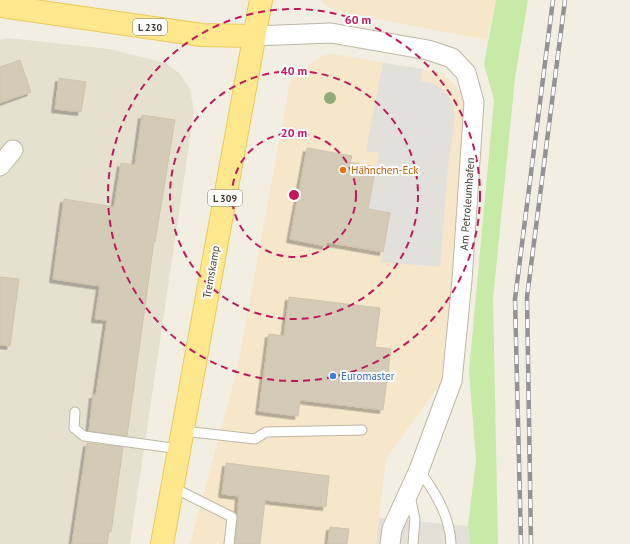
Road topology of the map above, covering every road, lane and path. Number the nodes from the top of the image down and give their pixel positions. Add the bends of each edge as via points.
1 (261, 0) edge
2 (0, 6) edge
3 (254, 36) junction
4 (13, 150) dead end
5 (0, 166) edge
6 (75, 412) dead end
7 (362, 430) dead end
8 (181, 440) junction
9 (419, 470) junction
10 (172, 487) junction
11 (409, 492) junction
12 (162, 544) edge
13 (229, 544) edge
14 (390, 544) edge
15 (413, 544) edge
16 (451, 544) edge

1 - 3 main road, Tremskamp / L 309
2 - 3 main road, L 230 via 202,34
3 - 8 main road, Tremskamp / L 309
3 - 9 street, Am Petroleumhafen via 331,33 411,46 452,58 466,73 474,102 462,280 452,381
4 - 5 street
6 - 8 lane via 74,428 84,436
7 - 8 lane via 266,432 255,439
8 - 10 main road, Tremskamp / L 309
9 - 11 street, Am Petroleumhafen
9 - 16 lane via 435,493 451,530
10 - 12 main road, Tremskamp / L 309
10 - 13 lane via 232,518
11 - 14 street, Am Petroleumhafen via 392,529
11 - 15 lane via 415,519

